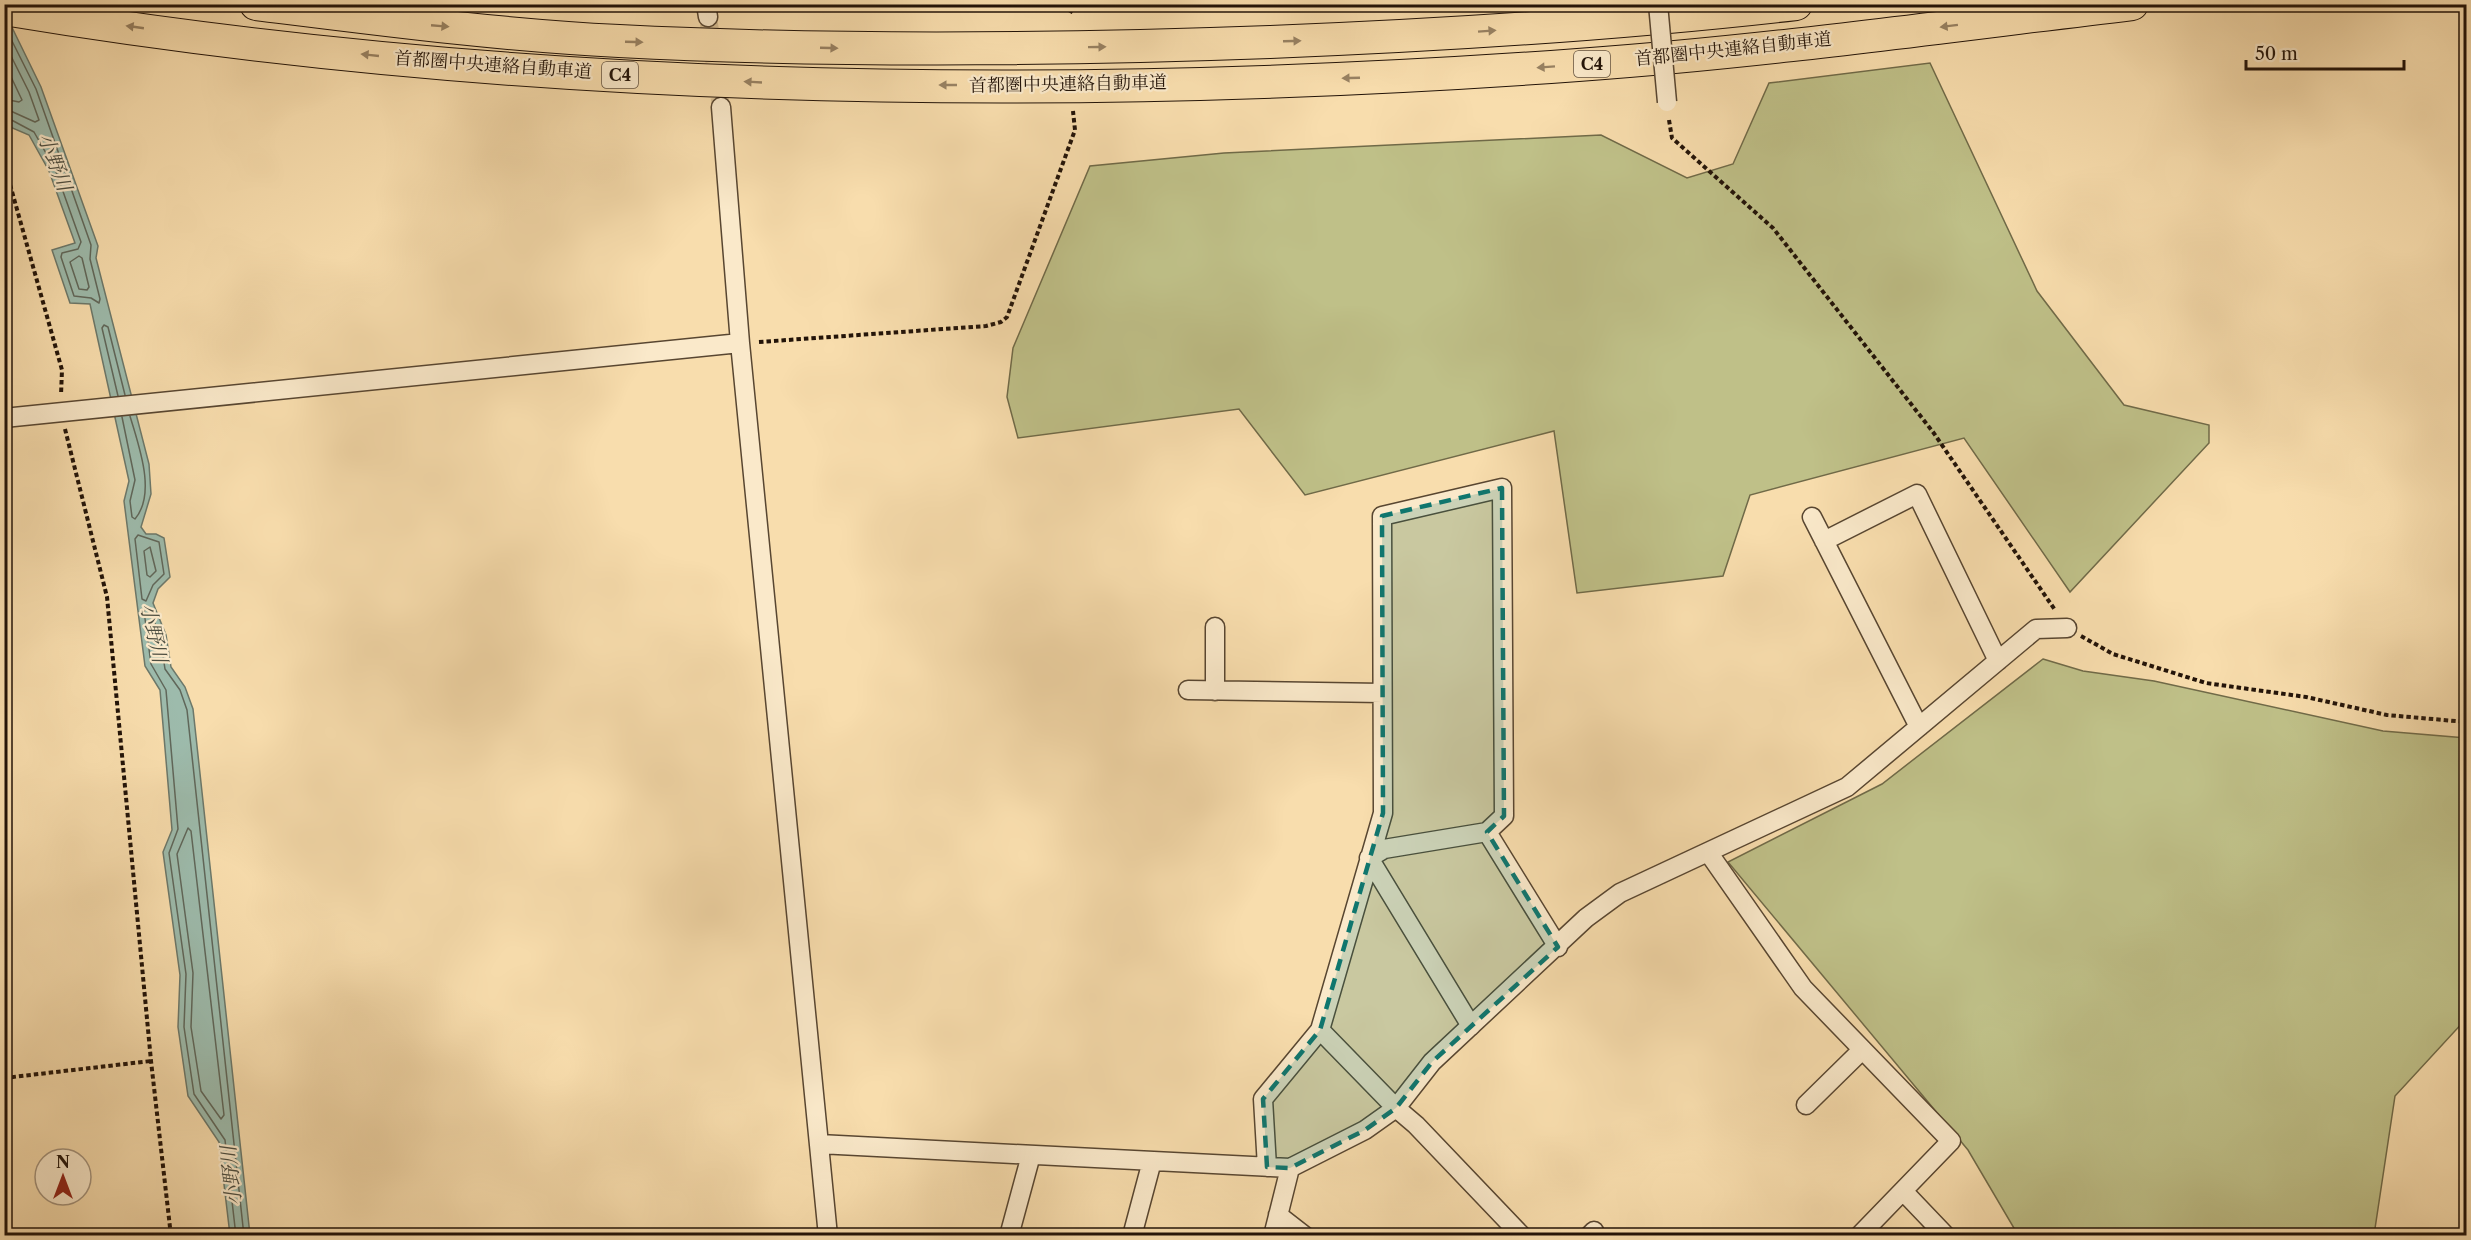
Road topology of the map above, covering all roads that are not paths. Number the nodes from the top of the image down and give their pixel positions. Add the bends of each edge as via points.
1 (256, 4) edge
2 (1658, 4) edge
3 (1796, 4) edge
4 (2132, 4) edge
5 (4, 9) edge
6 (1667, 102) road end
7 (721, 107) tunnel mouth
8 (740, 344) junction
9 (4, 418) edge
10 (1812, 517) dead end
11 (1824, 541) junction
12 (1215, 627) dead end
13 (2067, 628) road end
14 (1998, 661) junction
15 (1188, 690) dead end
16 (1215, 691) junction
17 (1383, 693) junction
18 (1919, 727) junction
19 (1487, 832) junction
20 (1708, 852) junction
21 (1369, 858) junction
22 (1558, 947) junction
23 (1471, 1026) junction
24 (1320, 1030) junction
25 (1862, 1050) junction
26 (1806, 1105) dead end
27 (1396, 1108) junction
28 (819, 1144) junction
29 (1031, 1155) junction
30 (1152, 1161) junction
31 (1267, 1167) junction
32 (1290, 1168) junction
33 (1904, 1192) junction
34 (1278, 1215) junction
35 (828, 1236) edge
36 (1009, 1236) edge
37 (1132, 1236) edge
38 (1273, 1236) edge
39 (1305, 1236) edge
40 (1522, 1236) edge
41 (1859, 1236) edge
42 (1946, 1236) edge

1 -> 3 highway, 首都圏中央連絡自動車道 / C4 via 419,24 616,41 869,50 1137,47 1413,36 1587,25
2 - 6 street, bridge
4 -> 5 highway, 首都圏中央連絡自動車道 / C4 via 1584,65 1427,75 1049,86 794,84 559,71 380,56
7 - 8 street
8 - 9 street
8 - 28 street
10 - 11 street
11 - 14 street via 1917,494
11 - 18 street
12 - 16 street
13 - 14 street via 2036,630
14 - 18 street
15 - 16 street
16 - 17 street
17 - 19 street via 1382,516 1502,488 1504,816
17 - 21 street via 1383,813
18 - 20 street via 1847,787
19 - 21 street via 1384,849
19 - 22 street
20 - 22 street via 1620,893 1586,918
20 - 25 street via 1803,987
21 - 23 street
21 - 24 street
22 - 23 street
23 - 27 street via 1432,1062
24 - 27 street
24 - 31 street via 1263,1099
25 - 26 street
25 - 33 street via 1951,1141
27 - 32 street via 1365,1130
27 - 40 street
28 - 29 street
28 - 35 street
29 - 30 street
29 - 36 street
30 - 31 street
30 - 37 street
31 - 32 street
32 - 34 street
33 - 41 street
33 - 42 street
34 - 38 street
34 - 39 street

